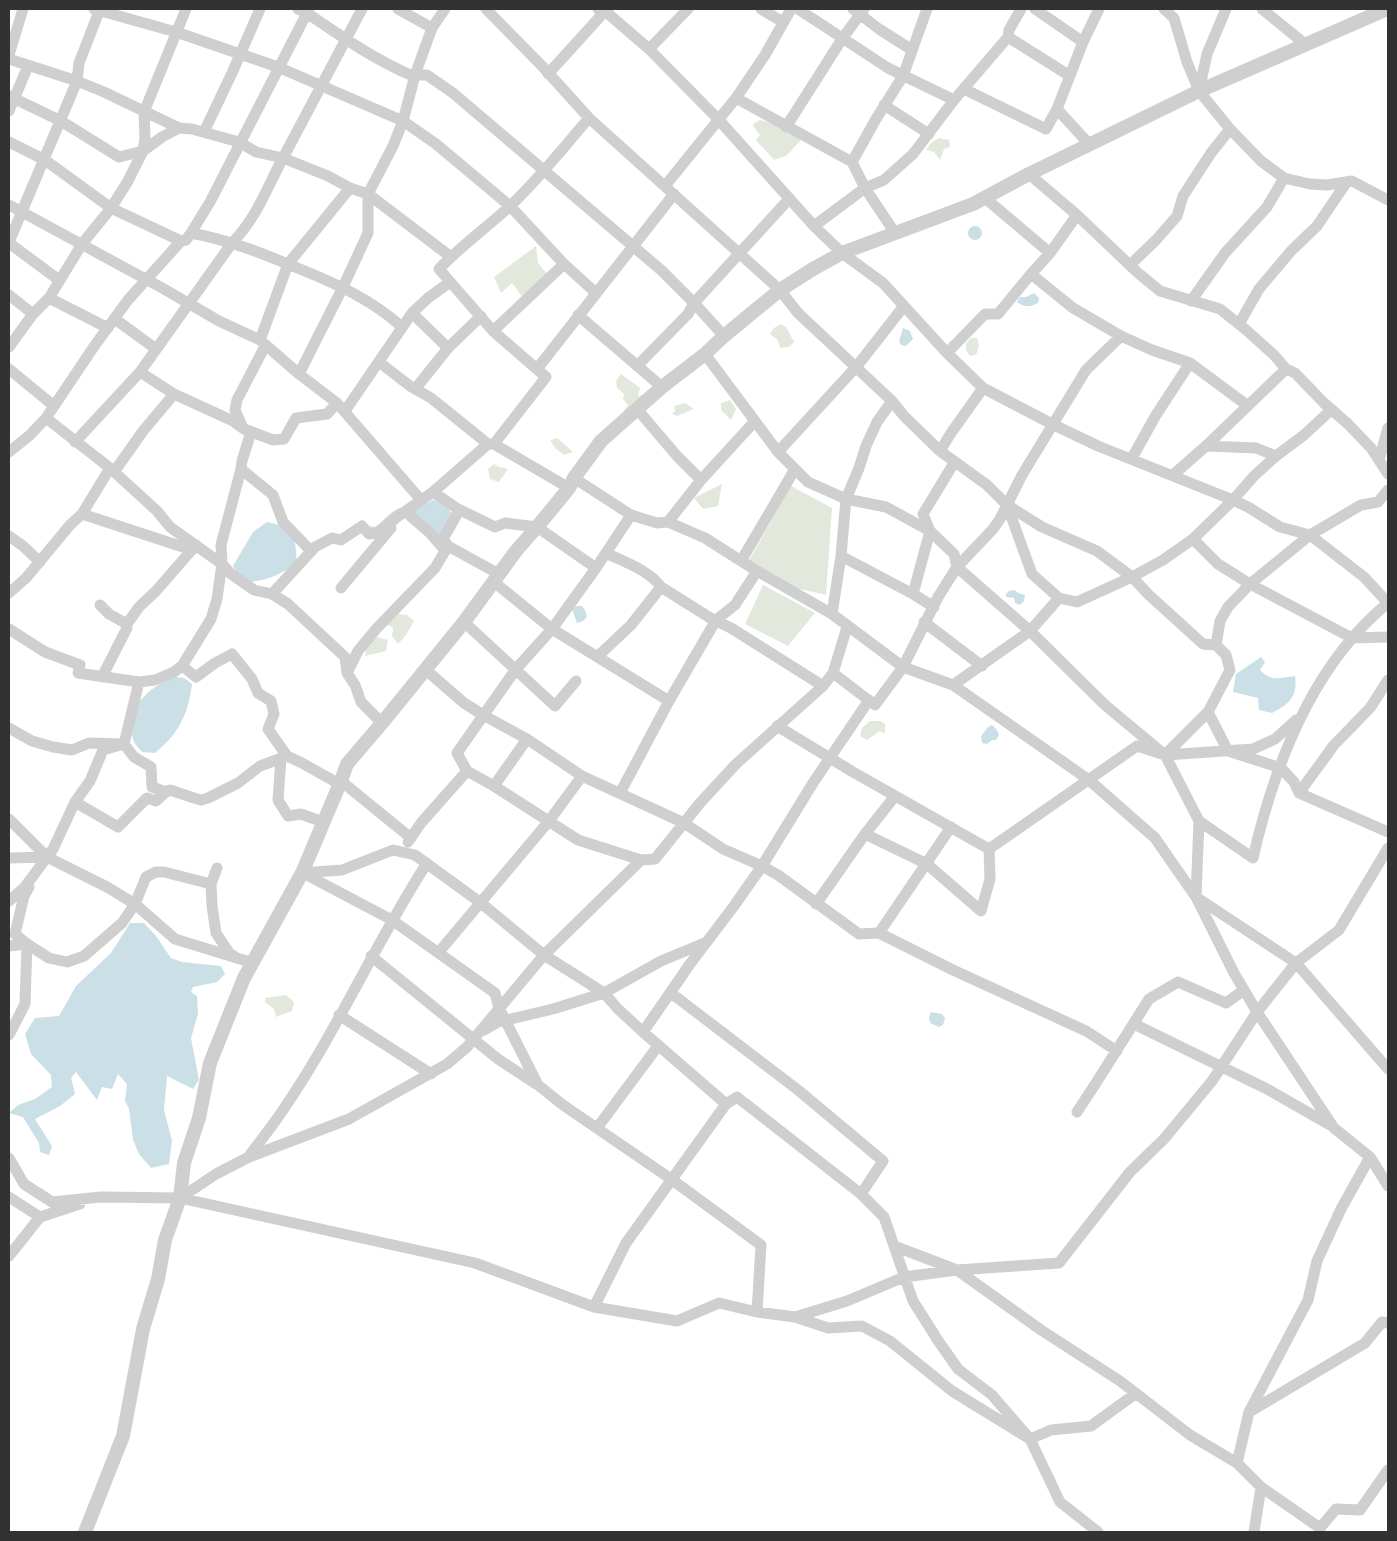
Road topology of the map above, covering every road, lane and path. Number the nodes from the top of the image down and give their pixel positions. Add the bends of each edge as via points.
1 (23, 9) edge
2 (98, 9) edge
3 (186, 9) edge
4 (260, 9) edge
5 (362, 9) edge
6 (398, 9) edge
7 (445, 9) edge
8 (486, 9) edge
9 (688, 9) edge
10 (761, 9) edge
11 (791, 9) edge
12 (798, 9) edge
13 (927, 9) edge
14 (1021, 9) edge
15 (1035, 9) edge
16 (1099, 9) edge
17 (1164, 9) edge
18 (1226, 9) edge
19 (1262, 9) edge
20 (1387, 9) edge
21 (304, 10) edge
22 (603, 10) edge
23 (859, 11) edge
24 (783, 22) junction
25 (432, 28) junction
26 (176, 32) junction
27 (1008, 37) junction
28 (346, 39) junction
29 (842, 39) junction
30 (1082, 42) junction
31 (1305, 44) junction
32 (649, 49) junction
33 (912, 50) junction
34 (241, 54) junction
35 (9, 57) edge
36 (28, 66) junction
37 (278, 67) junction
38 (548, 74) junction
39 (415, 76) junction
40 (903, 76) junction
41 (1070, 76) junction
42 (77, 81) junction
43 (321, 85) junction
44 (964, 89) junction
45 (1198, 91) junction
46 (12, 96) edge
47 (736, 98) junction
48 (954, 100) junction
49 (884, 105) junction
50 (1057, 109) junction
51 (9, 111) edge
52 (144, 112) junction
53 (589, 118) junction
54 (718, 119) junction
55 (61, 121) junction
56 (403, 121) junction
57 (786, 127) junction
58 (179, 128) junction
59 (1230, 128) junction
60 (204, 132) junction
61 (929, 134) junction
62 (9, 142) edge
63 (239, 142) junction
64 (1089, 144) junction
65 (143, 151) junction
66 (283, 158) junction
67 (44, 160) junction
68 (852, 162) junction
69 (544, 171) junction
70 (1029, 174) junction
71 (1284, 178) junction
72 (1346, 183) junction
73 (665, 186) junction
74 (350, 188) junction
75 (865, 188) junction
76 (368, 194) junction
77 (674, 194) junction
78 (985, 198) junction
79 (789, 199) junction
80 (1388, 200) edge
81 (9, 204) edge
82 (510, 206) junction
83 (112, 208) junction
84 (23, 212) junction
85 (1077, 215) junction
86 (814, 226) junction
87 (895, 232) junction
88 (191, 233) junction
89 (181, 242) junction
90 (232, 242) junction
91 (9, 243) edge
92 (82, 244) junction
93 (633, 245) junction
94 (741, 253) junction
95 (842, 253) junction
96 (1050, 253) junction
97 (450, 257) junction
98 (288, 264) junction
99 (564, 264) junction
100 (1130, 265) junction
101 (1030, 274) junction
102 (60, 280) junction
103 (146, 280) junction
104 (450, 282) junction
105 (343, 287) junction
106 (780, 290) junction
107 (596, 293) junction
108 (9, 295) edge
109 (49, 298) junction
110 (1191, 300) junction
111 (694, 303) junction
112 (189, 304) junction
113 (904, 306) junction
114 (412, 313) junction
115 (33, 314) junction
116 (578, 315) junction
117 (481, 316) junction
118 (111, 323) junction
119 (1238, 324) junction
120 (402, 327) junction
121 (494, 331) junction
122 (724, 336) junction
123 (1121, 336) junction
124 (262, 343) junction
125 (9, 347) edge
126 (448, 348) junction
127 (156, 349) junction
128 (947, 353) junction
129 (705, 354) junction
130 (379, 362) junction
131 (1190, 363) junction
132 (637, 366) junction
133 (857, 366) junction
134 (9, 369) edge
135 (537, 369) junction
136 (1286, 369) junction
137 (140, 372) junction
138 (299, 374) junction
139 (662, 387) junction
140 (416, 388) junction
141 (983, 388) junction
142 (174, 394) junction
143 (892, 400) junction
144 (337, 403) junction
145 (54, 406) junction
146 (1248, 406) junction
147 (637, 409) junction
148 (1331, 410) junction
149 (345, 411) junction
150 (46, 418) junction
151 (755, 421) junction
152 (1054, 426) junction
153 (1388, 428) edge
154 (247, 430) junction
155 (75, 442) junction
156 (491, 444) junction
157 (1206, 446) junction
158 (940, 451) junction
159 (9, 452) edge
160 (778, 452) junction
161 (1276, 456) junction
162 (1132, 458) junction
163 (1379, 460) junction
164 (954, 463) junction
165 (241, 469) junction
166 (795, 469) junction
167 (112, 470) junction
168 (1388, 474) edge
169 (1173, 475) junction
170 (701, 480) junction
171 (571, 483) junction
172 (1388, 490) edge
173 (433, 492) junction
174 (846, 499) junction
175 (421, 500) junction
176 (1233, 500) junction
177 (1007, 505) junction
178 (458, 509) junction
179 (402, 513) junction
180 (82, 514) junction
181 (631, 515) junction
182 (668, 522) junction
183 (537, 527) junction
184 (930, 531) junction
185 (9, 536) edge
186 (1310, 536) junction
187 (1193, 539) junction
188 (448, 546) junction
189 (194, 548) junction
190 (311, 552) junction
191 (606, 553) junction
192 (841, 556) junction
193 (741, 561) junction
194 (40, 562) junction
195 (222, 564) junction
196 (957, 567) junction
197 (596, 568) junction
198 (757, 571) junction
199 (1132, 577) junction
200 (497, 578) junction
201 (1250, 584) junction
202 (661, 587) junction
203 (341, 588) dead end
204 (9, 593) edge
205 (272, 594) junction
206 (913, 594) junction
207 (1059, 598) junction
208 (1388, 603) edge
209 (100, 605) dead end
210 (934, 607) junction
211 (832, 614) junction
212 (716, 620) junction
213 (464, 622) junction
214 (924, 622) junction
215 (126, 624) junction
216 (847, 627) junction
217 (9, 629) edge
218 (552, 629) junction
219 (1030, 631) junction
220 (1388, 637) edge
221 (1352, 638) junction
222 (1216, 645) junction
223 (597, 657) junction
224 (182, 666) junction
225 (982, 666) junction
226 (903, 667) junction
227 (426, 670) junction
228 (516, 670) junction
229 (832, 672) junction
230 (347, 673) junction
231 (102, 677) junction
232 (1388, 680) edge
233 (576, 681) dead end
234 (139, 682) junction
235 (953, 685) junction
236 (823, 686) junction
237 (869, 700) junction
238 (669, 701) junction
239 (1208, 712) junction
240 (483, 715) junction
241 (1300, 716) junction
242 (382, 723) junction
243 (777, 726) junction
244 (9, 728) edge
245 (528, 739) junction
246 (124, 744) junction
247 (1228, 751) junction
248 (1165, 755) junction
249 (284, 757) junction
250 (830, 758) junction
251 (1280, 768) junction
252 (467, 771) junction
253 (582, 776) junction
254 (1090, 780) junction
255 (341, 781) junction
256 (494, 786) junction
257 (166, 792) junction
258 (1299, 792) junction
259 (620, 793) junction
260 (895, 796) junction
261 (75, 802) junction
262 (9, 819) edge
263 (549, 821) junction
264 (1199, 821) junction
265 (323, 822) junction
266 (684, 823) junction
267 (951, 827) junction
268 (1388, 832) edge
269 (865, 834) junction
270 (411, 838) junction
271 (1388, 848) edge
272 (989, 849) junction
273 (401, 852) junction
274 (47, 857) junction
275 (9, 858) edge
276 (641, 860) junction
277 (427, 863) junction
278 (927, 864) junction
279 (762, 866) junction
280 (216, 868) dead end
281 (302, 873) junction
282 (211, 884) junction
283 (1196, 897) junction
284 (9, 901) edge
285 (482, 903) junction
286 (135, 904) junction
287 (816, 904) junction
288 (392, 920) junction
289 (879, 933) junction
290 (709, 942) junction
291 (27, 944) junction
292 (9, 946) edge
293 (440, 952) junction
294 (544, 955) junction
295 (371, 956) junction
296 (237, 958) junction
297 (253, 963) junction
298 (1296, 963) junction
299 (1244, 990) junction
300 (604, 993) junction
301 (671, 993) junction
302 (499, 1008) junction
303 (1257, 1012) junction
304 (339, 1015) junction
305 (506, 1020) junction
306 (1134, 1024) junction
307 (643, 1032) junction
308 (9, 1035) edge
309 (475, 1037) junction
310 (658, 1046) junction
311 (1117, 1051) junction
312 (1221, 1066) junction
313 (1388, 1069) edge
314 (431, 1074) junction
315 (538, 1085) junction
316 (726, 1104) junction
317 (1077, 1112) dead end
318 (597, 1128) junction
319 (1334, 1128) junction
320 (249, 1157) junction
321 (1370, 1157) junction
322 (9, 1158) edge
323 (671, 1179) junction
324 (1388, 1186) edge
325 (861, 1194) junction
326 (9, 1197) edge
327 (101, 1198) junction
328 (180, 1198) junction
329 (40, 1217) junction
330 (894, 1246) junction
331 (9, 1256) edge
332 (958, 1270) junction
333 (904, 1277) junction
334 (594, 1307) junction
335 (757, 1312) junction
336 (795, 1317) junction
337 (1388, 1323) edge
338 (1135, 1394) junction
339 (1249, 1412) junction
340 (1030, 1439) junction
341 (1237, 1463) junction
342 (1388, 1470) edge
343 (1261, 1487) junction
344 (85, 1532) edge
345 (1098, 1532) edge
346 (1254, 1532) edge

1 - 35 street
2 - 26 street
2 - 42 street via 79,63
3 - 26 street
4 - 34 street
5 - 28 street
6 - 25 street
7 - 25 street
8 - 38 street
9 - 32 street
10 - 24 street
11 - 24 street
12 - 29 street
13 - 33 street
14 - 27 street
15 - 30 street
16 - 30 street
17 - 45 street via 1174,18
18 - 45 street via 1207,54
19 - 31 street
20 - 31 street
21 - 28 street
21 - 37 street
22 - 32 street
22 - 38 street
23 - 29 street
23 - 33 street via 879,29
24 - 47 street
25 - 39 street
26 - 34 street
26 - 52 street
27 - 41 street
27 - 44 street
28 - 39 street via 389,66
28 - 43 street
29 - 40 street
29 - 57 street
30 - 41 street
31 - 45 street
32 - 54 street
33 - 40 street
34 - 37 street
34 - 60 street
35 - 36 street
36 - 42 street
36 - 46 street
37 - 43 street
37 - 63 street
38 - 53 street
39 - 56 street
39 - 69 street via 427,75 453,93
40 - 48 street
40 - 49 street
41 - 50 street
42 - 52 street
42 - 55 street
43 - 56 street
43 - 66 street
44 - 48 street
44 - 50 street via 1046,129
45 - 59 street
45 - 64 street
46 - 51 street
46 - 55 street
47 - 54 street
47 - 57 street
48 - 61 street
49 - 61 street
49 - 68 street
50 - 64 street
52 - 58 street
52 - 65 street
53 - 69 street
53 - 73 street
54 - 73 street
54 - 79 street
55 - 65 street via 119,157
55 - 67 street
56 - 76 street
56 - 82 street via 436,144
57 - 68 street
58 - 60 street
58 - 65 street
59 - 71 street via 1261,161
59 - 100 street via 1183,196 1177,216
60 - 63 street
61 - 75 street via 914,154 884,180
62 - 67 street
63 - 66 street via 256,152
63 - 88 street
64 - 70 street
65 - 83 street
66 - 74 street
66 - 90 street via 246,229
67 - 83 street
67 - 84 street
68 - 75 street
69 - 82 street
69 - 93 street
70 - 78 street
70 - 85 street
71 - 72 street via 1310,184
71 - 110 street via 1266,207 1225,253
72 - 80 street via 1352,182
72 - 119 street via 1316,226 1259,289
73 - 77 street
74 - 76 street
74 - 98 street
75 - 86 street
75 - 87 street
76 - 97 street
76 - 105 street via 368,233
77 - 93 street
77 - 94 street
78 - 87 street
78 - 96 street
79 - 86 street
79 - 94 street
81 - 84 street
82 - 97 street
82 - 99 street
83 - 89 street
83 - 92 street
84 - 91 street
84 - 92 street
85 - 96 street
85 - 100 street
86 - 95 street
87 - 95 street
88 - 89 street
88 - 90 street
89 - 103 street
90 - 98 street
90 - 112 street
91 - 102 street
92 - 102 street
92 - 103 street
93 - 107 street
93 - 111 street
94 - 106 street
94 - 111 street
95 - 106 street
95 - 113 street via 883,283
96 - 101 street
97 - 104 street via 440,269
98 - 105 street
98 - 124 street
99 - 107 street
99 - 121 street
100 - 110 street via 1160,291
101 - 123 street via 1073,308
101 - 128 street via 998,314 986,314
102 - 109 street
103 - 112 street
103 - 118 street
104 - 114 street
104 - 117 street
105 - 120 street via 386,313
105 - 138 street
106 - 122 street
106 - 133 street via 798,313
107 - 116 street
108 - 115 street
109 - 115 street
109 - 118 street
110 - 119 street via 1220,309
111 - 122 street
111 - 132 street via 688,314
112 - 124 street
112 - 127 street
113 - 128 street
113 - 133 street
114 - 120 street
114 - 126 street
115 - 125 street
116 - 132 street
116 - 135 street
117 - 121 street
117 - 126 street
118 - 127 street
118 - 145 street
119 - 136 street
120 - 130 street
121 - 135 street
122 - 129 street
123 - 131 street
123 - 152 street via 1086,370
124 - 138 street
124 - 154 street via 235,410
126 - 140 street
127 - 137 street
128 - 141 street
129 - 139 street
129 - 151 street
130 - 140 street
130 - 149 street
131 - 146 street
131 - 162 street
132 - 139 street
133 - 143 street
133 - 160 street
134 - 145 street
135 - 156 street via 546,377
136 - 146 street
136 - 148 street via 1295,373
137 - 142 street
137 - 155 street
138 - 144 street
139 - 147 street
140 - 156 street
141 - 152 street
141 - 158 street
142 - 154 street
142 - 167 street
143 - 158 street
143 - 174 street via 873,430
144 - 149 street
144 - 154 street via 327,414 296,418 284,439 273,440
145 - 150 street
146 - 157 street
147 - 170 street
147 - 171 street via 601,441
148 - 161 street
148 - 163 street via 1371,448
149 - 175 street
150 - 155 street
150 - 159 street
151 - 160 street
151 - 170 street
152 - 162 street
152 - 177 street
153 - 163 street
154 - 165 street
155 - 167 street
156 - 171 street
156 - 173 street
157 - 161 street via 1256,448
157 - 169 street
158 - 164 street
160 - 166 street
161 - 176 street
162 - 169 street
163 - 168 street
164 - 177 street via 988,485
164 - 184 street via 923,514
165 - 190 street via 273,495 283,522
165 - 195 street via 221,545
166 - 174 street via 808,482
166 - 193 street
167 - 180 street
167 - 189 street
169 - 176 street
170 - 182 street
171 - 181 street
171 - 183 street
172 - 186 street via 1378,502 1361,505
173 - 175 street
173 - 178 street
174 - 184 street via 886,507
174 - 192 street
175 - 179 street
176 - 186 street via 1280,527
176 - 187 street
177 - 196 street via 993,529
177 - 199 street via 1042,527 1097,551
177 - 207 street via 1032,574
178 - 183 street via 495,527 505,523
178 - 188 street via 443,539
179 - 188 street via 407,513 442,547
179 - 190 street via 378,533 369,534 362,526 341,540 332,538 315,546
179 - 203 street
180 - 189 street
180 - 194 street
181 - 182 street
181 - 191 street
182 - 193 street via 705,538
183 - 197 street
183 - 200 street
184 - 196 street via 954,554
184 - 206 street
185 - 194 street
186 - 201 street
186 - 208 street via 1364,577
187 - 199 street
187 - 201 street via 1218,564
188 - 200 street
188 - 230 street via 435,568 358,651
189 - 195 street
189 - 215 street
190 - 205 street
191 - 197 street
191 - 202 street via 641,570
192 - 206 street
192 - 211 street
193 - 198 street
194 - 204 street
195 - 205 street via 254,590
195 - 224 street via 211,619
196 - 210 street
196 - 219 street
197 - 218 street
198 - 211 street
198 - 212 street via 735,605
199 - 207 street via 1077,602
199 - 222 street via 1203,644
200 - 213 street
200 - 218 street
201 - 221 street
201 - 222 street via 1228,607 1220,621
202 - 212 street
202 - 223 street via 630,625
205 - 230 street via 288,604 345,657
206 - 210 street
207 - 219 street
208 - 221 street
209 - 215 street
210 - 214 street
211 - 216 street
212 - 236 street
212 - 238 street
213 - 227 street
213 - 228 street
214 - 225 street
214 - 226 street
215 - 231 street via 127,628
216 - 226 street
216 - 229 street
217 - 231 street via 44,652 80,665 78,673
218 - 223 street
218 - 228 street
219 - 225 street
219 - 248 street via 1104,705
220 - 221 street
221 - 241 street
222 - 239 street via 1226,655 1230,670
223 - 238 street
224 - 234 street via 155,680
224 - 249 street via 196,677 232,654 252,679 258,693 271,701 274,714 268,729
225 - 235 street
226 - 235 street
226 - 237 street via 875,705
227 - 240 street
227 - 242 street
228 - 233 street via 555,706
228 - 240 street
229 - 236 street
229 - 237 street
230 - 242 street via 355,684 360,702
231 - 234 street
232 - 258 street via 1370,708 1334,745
234 - 246 street
235 - 254 street
236 - 243 street
237 - 250 street
238 - 259 street
239 - 247 street
239 - 248 street
240 - 245 street
240 - 252 street via 457,753
241 - 247 street via 1275,739 1253,749
241 - 251 street
242 - 255 street via 346,764
243 - 250 street
243 - 266 street via 736,764
244 - 246 street via 32,741 72,750 90,743
245 - 253 street
245 - 256 street
246 - 257 street via 134,757 151,767 152,787
246 - 261 street via 103,750 90,781
247 - 248 street
247 - 251 street
248 - 254 street via 1136,746
248 - 264 street
249 - 255 street via 334,781
249 - 257 street via 260,766 238,783 208,798 200,800 170,790
249 - 265 street via 278,800 288,816 301,814
250 - 260 street
250 - 279 street
251 - 258 street
251 - 264 street via 1253,858
252 - 256 street
252 - 270 street
253 - 259 street
253 - 263 street
254 - 272 street
254 - 283 street via 1155,838
255 - 265 street
255 - 270 street
256 - 263 street
257 - 261 street via 156,801 147,798 118,826
258 - 268 street
259 - 266 street
260 - 267 street
260 - 269 street
261 - 274 street
262 - 274 street
263 - 276 street via 578,840
263 - 285 street
264 - 283 street
265 - 281 street
266 - 276 street via 656,859
266 - 279 street via 724,849
267 - 272 street
267 - 278 street
269 - 278 street
269 - 287 street
270 - 273 street
271 - 298 street via 1339,930
272 - 278 street via 990,879 981,911
273 - 277 street via 415,855
273 - 281 street via 393,850 342,870
274 - 275 street
274 - 284 street via 24,888
274 - 286 street
274 - 291 street via 24,896 15,934
276 - 294 street
277 - 285 street
277 - 288 street
278 - 289 street
279 - 287 street
279 - 290 street
280 - 282 street
281 - 288 street
281 - 297 street
282 - 286 street via 156,872 146,877
282 - 296 street via 216,933 230,954
283 - 298 street
283 - 299 street
285 - 293 street
285 - 294 street
286 - 291 street via 122,924 84,956 67,962 49,958
286 - 296 street via 175,939
287 - 289 street via 859,934
288 - 293 street
288 - 295 street
289 - 311 street via 1086,1031
290 - 300 street via 661,961
290 - 301 street
291 - 292 street
291 - 308 street via 25,1004
293 - 302 street via 495,993
294 - 300 street
294 - 302 street
295 - 304 street
295 - 309 street
296 - 297 street
297 - 328 street via 210,1063 200,1118 184,1163
298 - 303 street
298 - 313 street
299 - 303 street
299 - 306 street via 1226,1003 1178,982 1149,999
300 - 305 street
300 - 307 street
301 - 307 street
301 - 325 street via 798,1090 883,1161
302 - 305 street
302 - 309 street
303 - 312 street
303 - 319 street
304 - 314 street
304 - 320 street via 285,1107
305 - 309 street
305 - 315 street
306 - 311 street
306 - 312 street
307 - 310 street
309 - 314 street via 447,1064
309 - 315 street via 498,1060
310 - 316 street
310 - 318 street
311 - 317 street
312 - 319 street
312 - 332 street via 1212,1081 1130,1172 1059,1262
314 - 320 street via 349,1119
315 - 318 street
316 - 323 street
316 - 325 street via 738,1096
318 - 323 street
319 - 321 street
320 - 328 street
321 - 324 street
321 - 339 street via 1317,1261 1308,1300
322 - 327 street via 24,1184 52,1202
323 - 334 street via 626,1243
323 - 335 street via 761,1245
325 - 330 street via 884,1216
326 - 329 street
327 - 328 street
327 - 329 street
328 - 334 street via 475,1263
328 - 344 street via 165,1240 158,1279 143,1329 123,1436
329 - 331 street
330 - 332 street
330 - 333 street
332 - 333 street
332 - 338 street
333 - 336 street via 847,1301
333 - 340 street via 912,1301 958,1369 992,1395
334 - 335 street via 677,1321 719,1303
335 - 336 street
336 - 340 street via 828,1328 862,1326 890,1341 952,1391
337 - 339 street via 1382,1322 1365,1343
338 - 340 street via 1091,1426 1051,1430
338 - 341 street via 1190,1435
339 - 341 street
340 - 345 street via 1060,1502
341 - 343 street
342 - 343 street via 1360,1510 1336,1509 1320,1528
343 - 346 street

